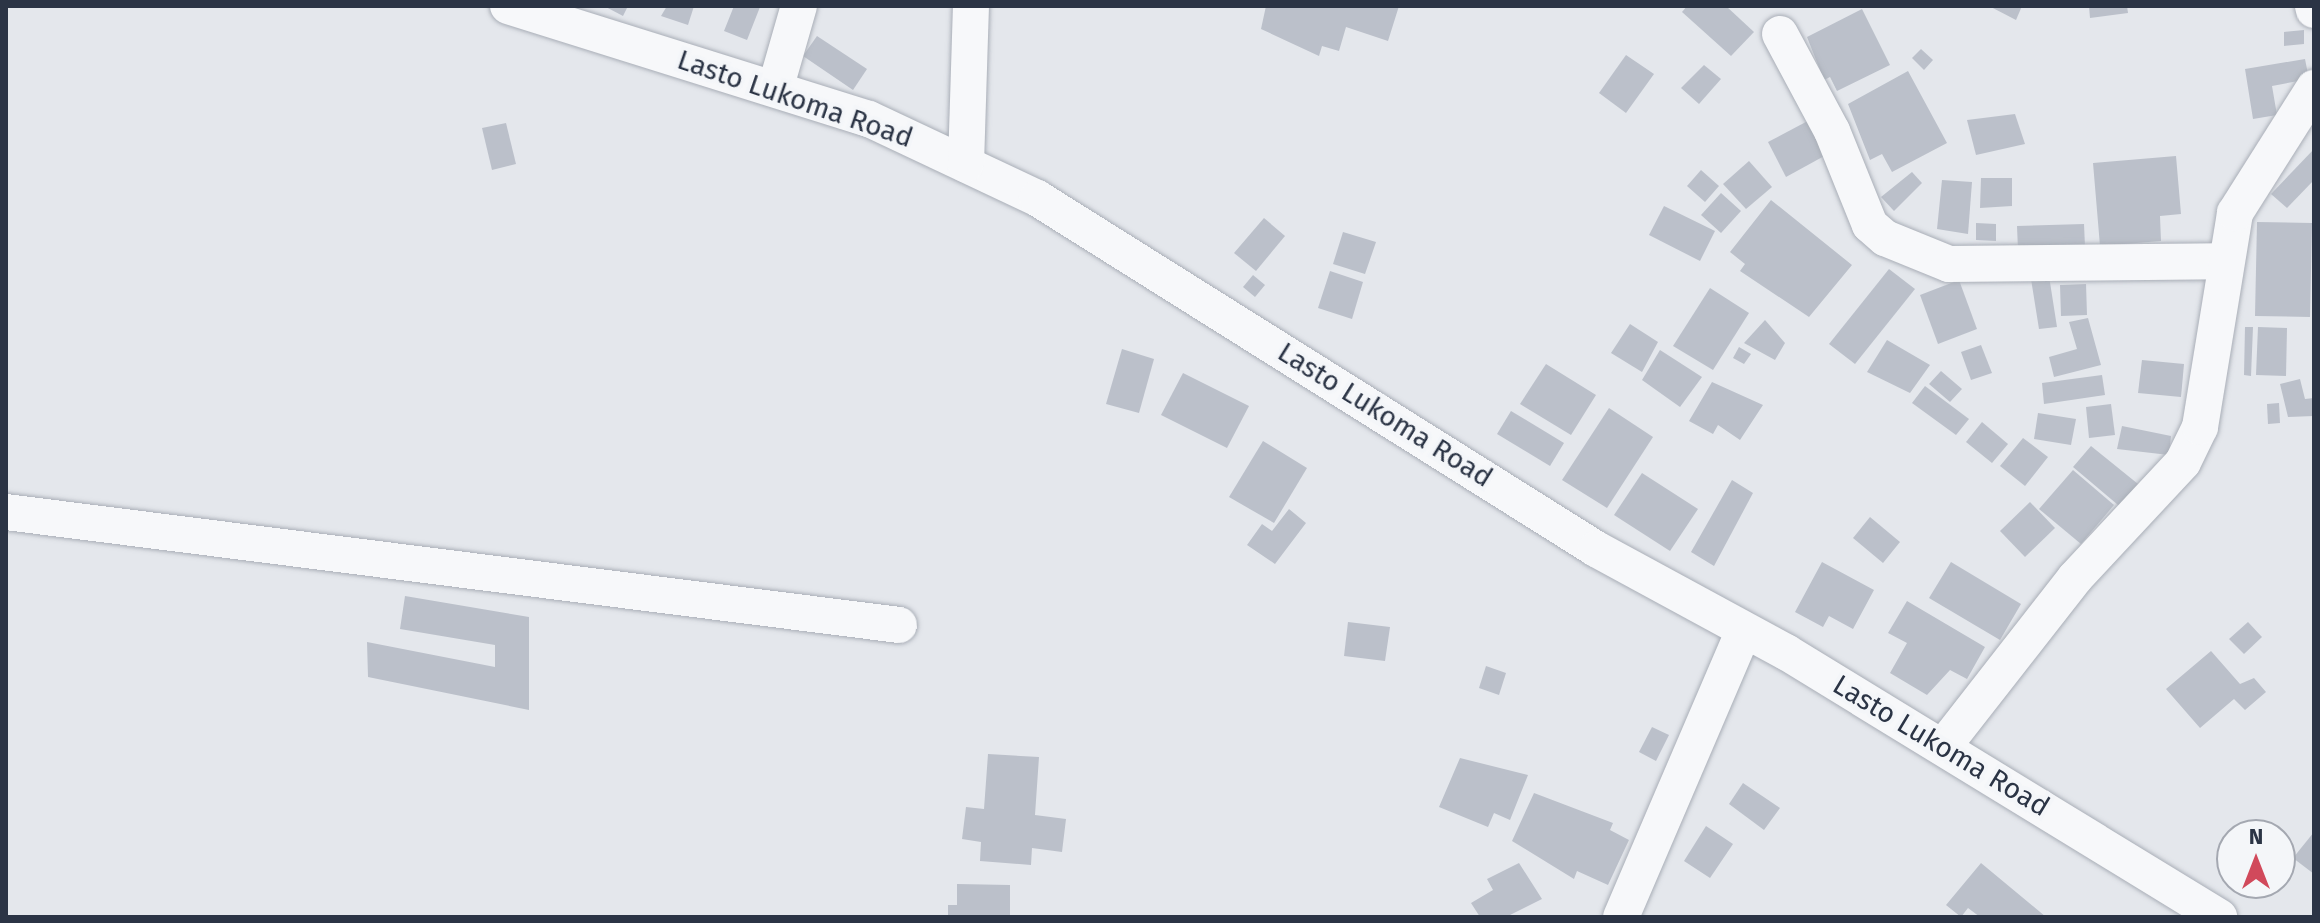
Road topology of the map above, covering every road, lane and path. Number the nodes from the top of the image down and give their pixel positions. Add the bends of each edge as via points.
1 (508, 6) edge
2 (799, 6) edge
3 (971, 6) edge
4 (1780, 34) dead end
5 (776, 86) junction
6 (2314, 88) edge
7 (966, 164) junction
8 (2221, 261) junction
9 (6, 512) edge
10 (899, 625) dead end
11 (1744, 630) junction
12 (1943, 747) junction
13 (1621, 917) edge
14 (2219, 917) edge

1 - 5 street, Lasto Lukoma Road
2 - 5 street
3 - 7 street
4 - 8 street via 1832,131 1870,225 1885,238 1949,264
5 - 7 street, Lasto Lukoma Road
6 - 8 street via 2252,180
7 - 11 street, Lasto Lukoma Road via 1037,198 1596,549
8 - 12 street via 2200,427 2183,462 2075,578
9 - 10 street
11 - 12 street, Lasto Lukoma Road
11 - 13 street
12 - 14 street, Lasto Lukoma Road

